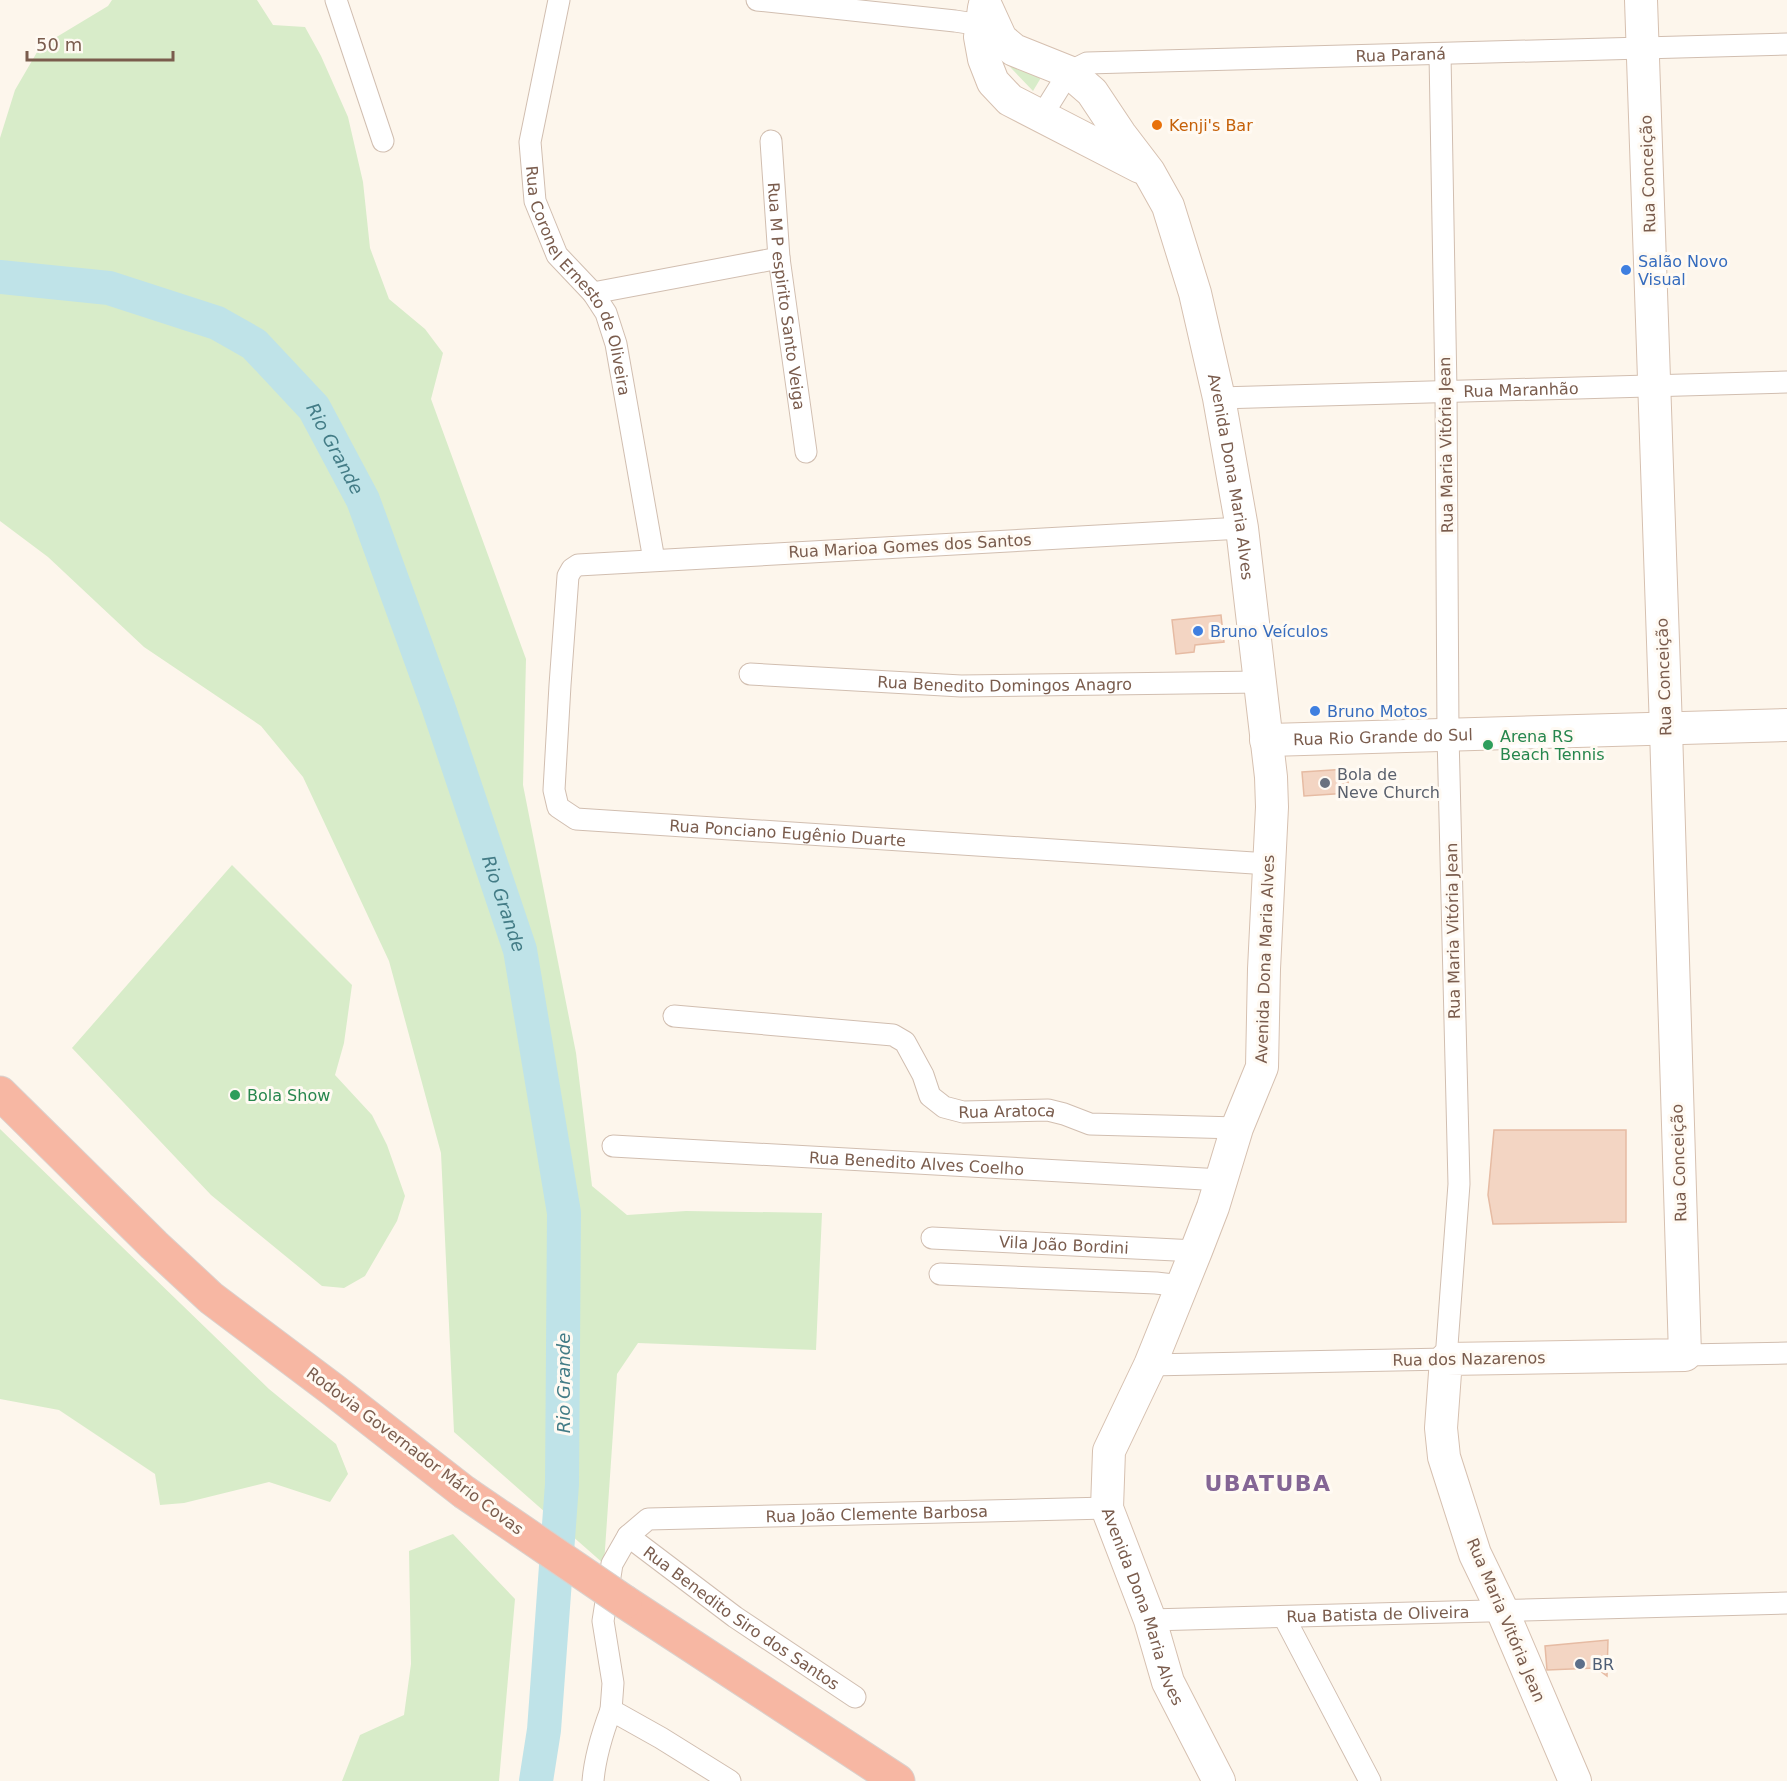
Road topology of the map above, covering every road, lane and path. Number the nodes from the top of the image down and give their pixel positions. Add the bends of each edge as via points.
1 (336, 0) edge
2 (559, 0) edge
3 (757, 0) edge
4 (1641, 0) edge
5 (987, 14) edge
6 (1787, 44) edge
7 (1643, 47) junction
8 (1440, 54) junction
9 (1069, 72) junction
10 (1041, 117) junction
11 (383, 141) dead end
12 (771, 141) dead end
13 (1149, 172) junction
14 (779, 258) junction
15 (592, 294) junction
16 (1787, 382) edge
17 (1655, 386) junction
18 (1446, 391) junction
19 (1219, 398) junction
20 (806, 452) dead end
21 (1242, 528) junction
22 (654, 560) junction
23 (578, 564) joint
24 (750, 674) dead end
25 (1260, 682) junction
26 (1787, 725) edge
27 (1666, 729) junction
28 (1448, 735) junction
29 (1266, 740) junction
30 (1269, 864) junction
31 (674, 1016) dead end
32 (0, 1093) edge
33 (1237, 1128) junction
34 (613, 1146) dead end
35 (1222, 1180) junction
36 (932, 1238) dead end
37 (1196, 1251) junction
38 (940, 1274) dead end
39 (1182, 1286) junction
40 (1787, 1353) edge
41 (1685, 1355) junction
42 (1446, 1359) junction
43 (1150, 1365) junction
44 (1107, 1508) junction
45 (628, 1536) junction
46 (1787, 1603) edge
47 (1502, 1610) junction
48 (1284, 1617) junction
49 (1150, 1620) junction
50 (855, 1697) dead end
51 (611, 1710) junction
52 (593, 1781) edge
53 (730, 1781) edge
54 (898, 1781) edge
55 (1219, 1781) edge
56 (1370, 1781) edge
57 (1575, 1781) edge

1 - 11 street
2 - 15 street, Rua Coronel Ernesto de Oliveira via 530,142 535,201 557,255
3 - 5 street
4 - 7 street, Rua Conceição
5 - 9 street, Avenida Dona Maria Alves via 1001,39 1014,50
5 - 10 street via 980,37 993,82 1010,100
6 - 7 street, Rua Paraná
7 - 8 street, Rua Paraná
7 - 17 street, Rua Conceição
8 - 9 street, Rua Paraná via 1108,61 1087,63
8 - 18 street, Rua Maria Vitória Jean
9 - 10 street
9 - 13 street, Avenida Dona Maria Alves via 1092,92
10 - 13 street
12 - 14 street, Rua M P espirito Santo Veiga
13 - 19 street, Avenida Dona Maria Alves via 1168,206 1195,293
14 - 15 street
14 - 20 street, Rua M P espirito Santo Veiga
15 - 22 street, Rua Coronel Ernesto de Oliveira via 606,313 616,344
16 - 17 street, Rua Maranhão
17 - 18 street, Rua Maranhão
17 - 27 street, Rua Conceição
18 - 19 street, Rua Maranhão
18 - 28 street, Rua Maria Vitória Jean
19 - 21 street, Avenida Dona Maria Alves
21 - 22 street, Rua Marioa Gomes dos Santos
21 - 25 street, Avenida Dona Maria Alves
22 - 23 street, Rua Marioa Gomes dos Santos
23 - 30 street, Rua Ponciano Eugênio Duarte via 568,576 554,790 558,807 576,819
24 - 25 street, Rua Benedito Domingos Anagro via 961,686
25 - 29 street, Avenida Dona Maria Alves
26 - 27 street, Rua Rio Grande do Sul
27 - 28 street, Rua Rio Grande do Sul
27 - 41 street, Rua Conceição
28 - 29 street, Rua Rio Grande do Sul
28 - 42 street, Rua Maria Vitória Jean via 1459,1184
29 - 30 street, Avenida Dona Maria Alves via 1272,807
30 - 33 street, Avenida Dona Maria Alves via 1262,1067
31 - 33 street, Rua Aratoca via 893,1035 905,1042 930,1096 944,1107 963,1112 1048,1110 1090,1124
32 - 54 highway, Rodovia Governador Mário Covas, bridge via 211,1298 464,1492
33 - 35 street, Avenida Dona Maria Alves
34 - 35 street, Rua Benedito Alves Coelho
35 - 37 street, Avenida Dona Maria Alves
36 - 37 street, Vila João Bordini
37 - 39 street, Avenida Dona Maria Alves
38 - 39 street
39 - 43 street, Avenida Dona Maria Alves
40 - 41 street, Rua dos Nazarenos
41 - 42 street, Rua dos Nazarenos
42 - 43 street, Rua dos Nazarenos
42 - 47 street, Rua Maria Vitória Jean via 1440,1428 1444,1457 1475,1554
43 - 44 street, Avenida Dona Maria Alves via 1109,1451
44 - 45 street, Rua João Clemente Barbosa via 648,1519
44 - 49 street, Avenida Dona Maria Alves
45 - 50 street, Rua Benedito Siro dos Santos via 735,1617
45 - 51 street via 612,1564 603,1620 613,1683
46 - 47 street, Rua Batista de Oliveira
47 - 48 street, Rua Batista de Oliveira
47 - 57 street, Rua Maria Vitória Jean
48 - 49 street, Rua Batista de Oliveira
48 - 56 street
49 - 55 street, Avenida Dona Maria Alves via 1168,1682
51 - 52 street via 594,1760
51 - 53 street

